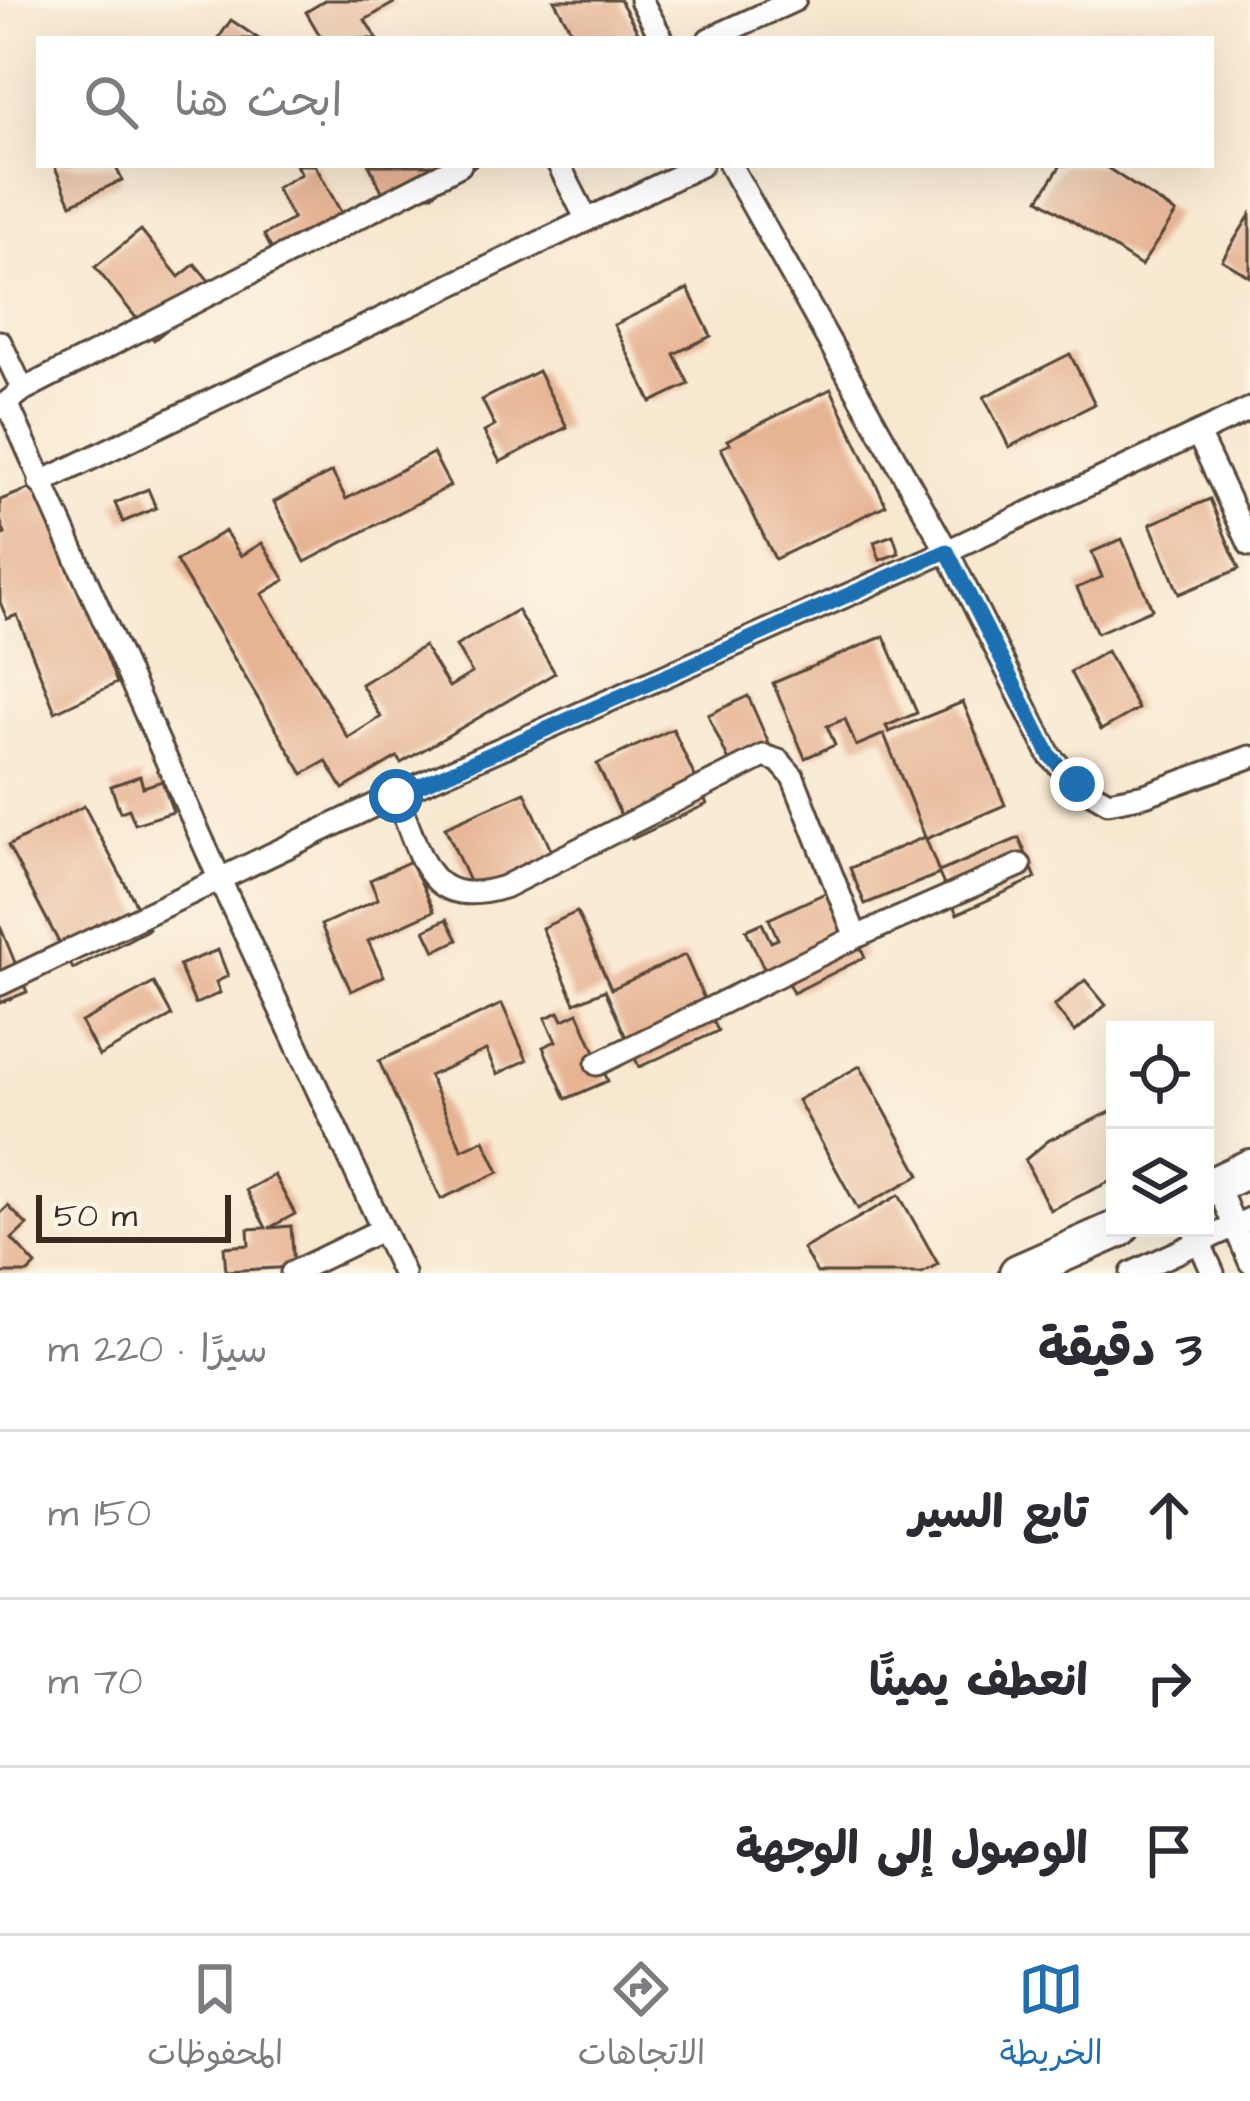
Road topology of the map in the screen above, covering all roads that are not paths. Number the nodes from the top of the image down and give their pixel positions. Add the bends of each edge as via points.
1 (641, 0) edge
2 (795, 0) edge
3 (660, 36) edge
4 (716, 36) edge
5 (454, 168) edge
6 (560, 168) edge
7 (695, 168) edge
8 (732, 168) edge
9 (586, 220) junction
10 (0, 342) edge
11 (10, 400) edge
12 (1250, 409) edge
13 (1198, 434) junction
14 (40, 483) junction
15 (1250, 544) edge
16 (947, 551) junction
17 (1250, 757) edge
18 (396, 796) junction
19 (1020, 866) dead end
20 (220, 880) junction
21 (856, 937) junction
22 (0, 984) edge
23 (597, 1064) dead end
24 (1250, 1168) edge
25 (1214, 1184) edge
26 (1214, 1190) edge
27 (1242, 1222) edge
28 (381, 1230) junction
29 (1106, 1234) edge
30 (1193, 1237) edge
31 (1197, 1237) edge
32 (1250, 1262) edge
33 (292, 1273) edge
34 (404, 1273) edge
35 (1018, 1273) edge
36 (1132, 1273) edge
37 (1214, 1273) edge

1 - 3 street
2 - 4 street
5 - 11 street
6 - 9 street
7 - 9 street
8 - 16 street
9 - 14 street
10 - 11 street
11 - 14 street
12 - 13 street
13 - 15 street
13 - 16 street
14 - 20 street
16 - 17 street via 1050,756 1077,784 1108,802
16 - 18 street
18 - 20 street
18 - 21 street via 433,880 477,896 764,756 793,777
19 - 21 street
20 - 22 street
20 - 28 street
21 - 23 street
24 - 25 main road
26 - 27 street
27 - 32 street
28 - 33 street
28 - 34 street
29 - 35 main road
30 - 36 street
31 - 37 street

